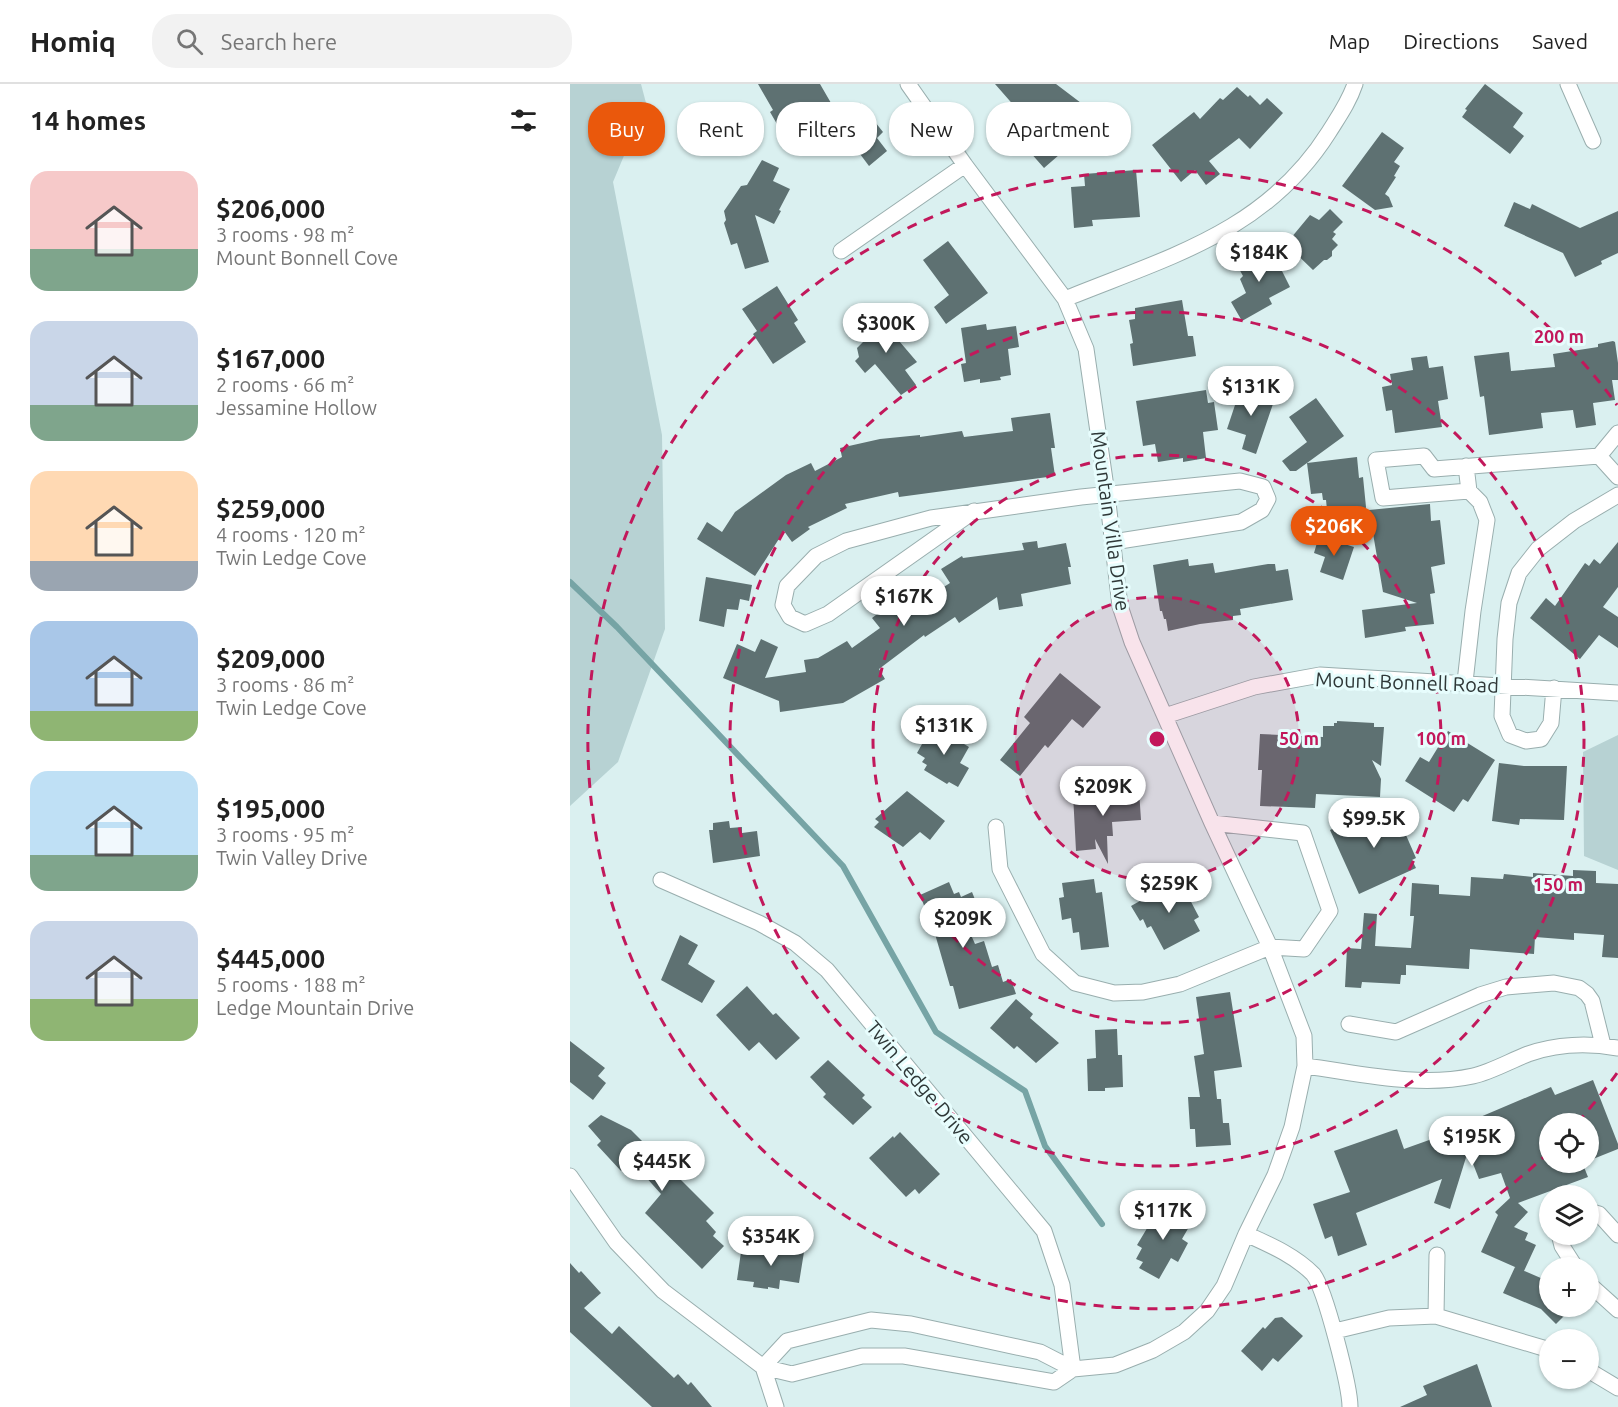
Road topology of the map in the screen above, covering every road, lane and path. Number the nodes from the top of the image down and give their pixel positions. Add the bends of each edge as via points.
1 (908, 84) edge
2 (1355, 84) edge
3 (1568, 84) edge
4 (1593, 141) dead end
5 (965, 165) junction
6 (841, 251) dead end
7 (1065, 299) junction
8 (1618, 433) edge
9 (1599, 456) junction
10 (1466, 466) junction
11 (1618, 477) edge
12 (1469, 491) junction
13 (1107, 494) junction
14 (1618, 495) edge
15 (974, 511) junction
16 (1113, 542) junction
17 (1466, 682) junction
18 (1504, 686) junction
19 (1554, 688) junction
20 (1618, 693) edge
21 (1166, 716) junction
22 (1212, 823) junction
23 (996, 827) dead end
24 (661, 880) dead end
25 (1270, 947) junction
26 (1349, 1024) dead end
27 (1611, 1047) edge
28 (1305, 1066) junction
29 (570, 1176) edge
30 (1599, 1214) edge
31 (1246, 1234) junction
32 (1618, 1235) edge
33 (1437, 1255) dead end
34 (1599, 1293) edge
35 (1618, 1310) edge
36 (1436, 1316) junction
37 (1335, 1331) junction
38 (1539, 1347) edge
39 (763, 1367) junction
40 (1073, 1369) junction
41 (1599, 1377) edge
42 (1618, 1388) edge
43 (776, 1407) edge
44 (1350, 1407) edge

1 - 5 street, Mountain Villa Drive
2 - 7 street via 1349,102 1317,151 1282,190 1241,222 1203,243
3 - 4 street
5 - 6 street
5 - 7 street, Mountain Villa Drive
7 - 13 street, Mountain Villa Drive via 1086,349
8 - 9 street
9 - 10 street
9 - 11 street
10 - 12 street
10 - 12 street via 1434,470 1424,456 1376,460 1383,498
12 - 17 street via 1480,502 1487,520
13 - 15 street
13 - 16 street, Mountain Villa Drive
13 - 16 street via 1240,481 1263,487 1268,499 1262,510 1241,522
14 - 18 street via 1574,521 1538,549 1519,573 1509,603
15 - 15 street via 920,521 826,551 787,586 783,605 790,617 805,624 828,614
16 - 21 street, Mountain Villa Drive via 1120,606
17 - 18 street, Mount Bonnell Road
17 - 21 street, Mount Bonnell Road via 1320,675 1254,687
18 - 19 street, Mount Bonnell Road
18 - 19 street via 1502,716 1510,735 1526,741 1541,739 1551,723
19 - 20 street, Mount Bonnell Road
21 - 22 street, Mountain Villa Drive
22 - 25 street, Mountain Villa Drive
22 - 25 street via 1303,833 1330,911 1304,949
23 - 25 street via 1000,869 1043,954 1075,983 1114,993 1143,992 1180,984
24 - 40 street, Twin Ledge Drive via 759,923 795,943 827,970 1044,1231 1062,1285
25 - 28 street, Mountain Villa Drive via 1304,1036
26 - 27 street via 1396,1032 1480,995 1506,987 1554,983 1579,988 1587,994
27 - 28 street via 1563,1046 1531,1053 1474,1076 1443,1080 1410,1080
28 - 31 street, Mountain Villa Drive via 1292,1127 1275,1175
29 - 39 street via 616,1242 663,1291
30 - 32 street
31 - 37 street via 1295,1257 1315,1277
31 - 40 street, Mountain Villa Drive via 1224,1286 1207,1311 1184,1332 1115,1365
33 - 36 street
34 - 35 street
36 - 37 street via 1389,1318
36 - 38 street
37 - 44 street
39 - 40 street, Mountain Villa Drive via 792,1374 862,1356 904,1356 1054,1382
39 - 40 street via 787,1341 871,1320 911,1324 1040,1352
39 - 43 street
41 - 42 street

